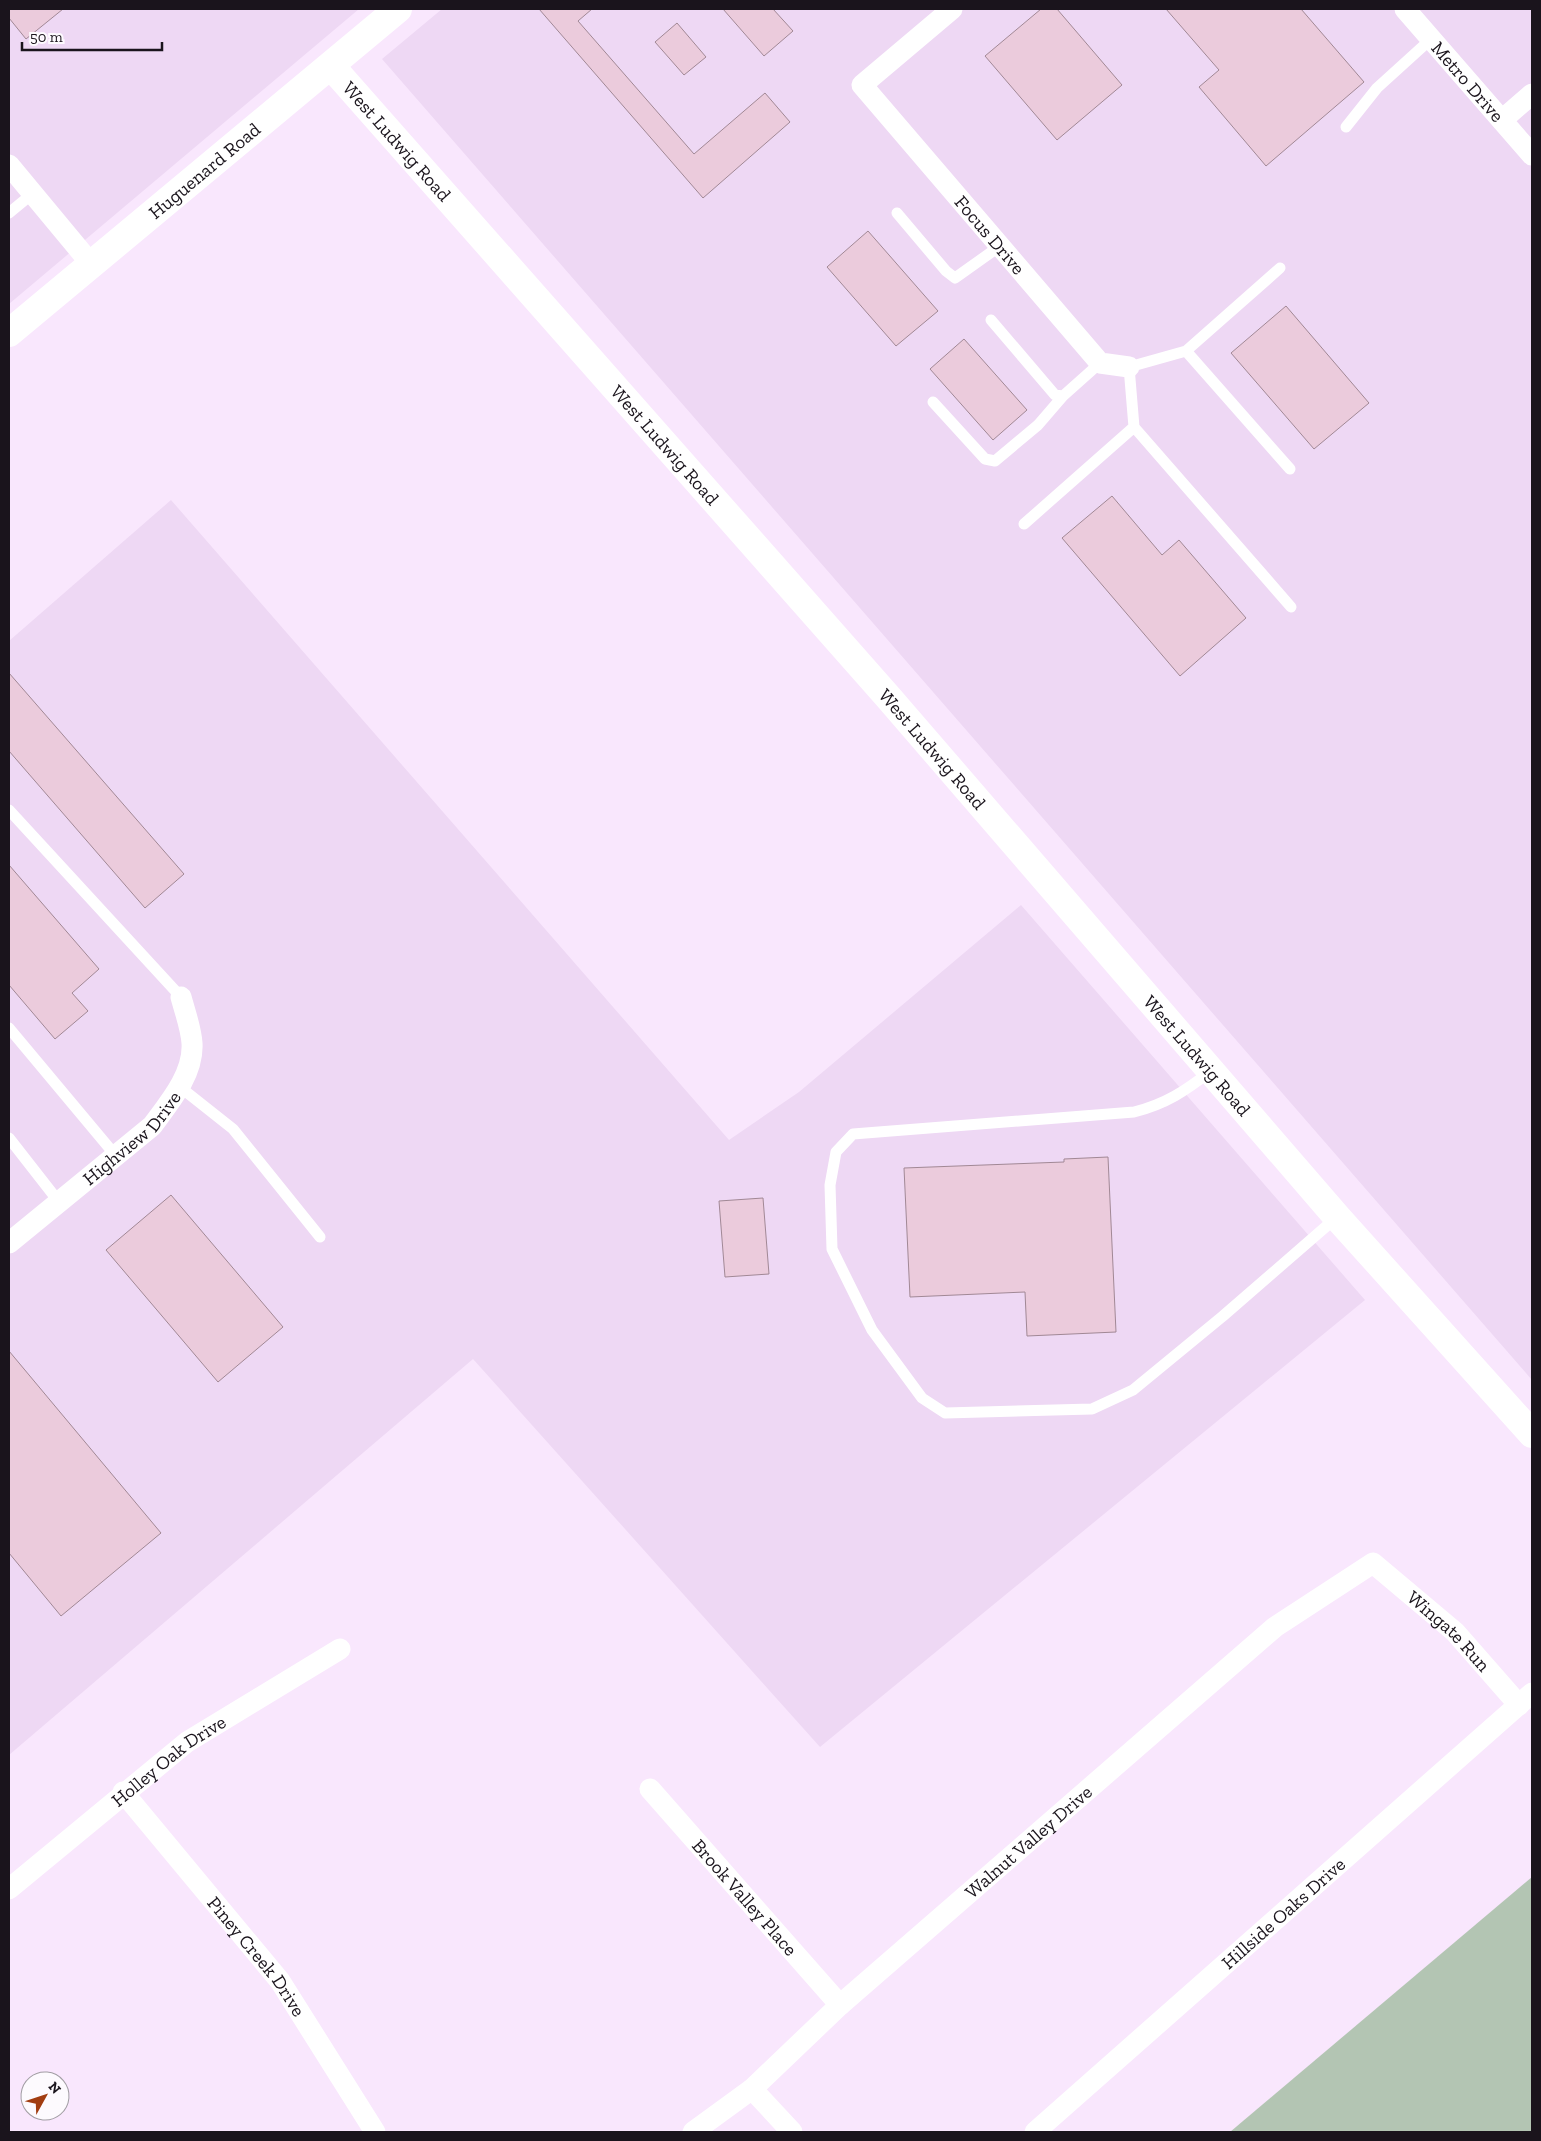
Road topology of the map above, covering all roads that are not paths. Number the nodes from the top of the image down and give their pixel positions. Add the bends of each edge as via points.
1 (398, 9) edge
2 (952, 9) edge
3 (1405, 9) edge
4 (1431, 39) junction
5 (331, 66) junction
6 (1532, 94) edge
7 (1502, 120) junction
8 (1346, 127) dead end
9 (1532, 156) edge
10 (9, 165) edge
11 (32, 194) junction
12 (897, 213) dead end
13 (9, 214) edge
14 (1000, 246) junction
15 (92, 265) junction
16 (1280, 268) dead end
17 (991, 320) dead end
18 (9, 333) edge
19 (1186, 351) junction
20 (1100, 363) junction
21 (1128, 367) junction
22 (1062, 396) junction
23 (933, 402) dead end
24 (1134, 427) junction
25 (1290, 469) dead end
26 (1024, 524) dead end
27 (1291, 607) dead end
28 (9, 810) edge
29 (181, 997) joint
30 (9, 1028) edge
31 (1211, 1070) junction
32 (180, 1087) junction
33 (9, 1138) edge
34 (116, 1156) junction
35 (59, 1202) junction
36 (1338, 1217) junction
37 (320, 1237) dead end
38 (9, 1243) edge
39 (1532, 1434) edge
40 (1373, 1563) joint
41 (340, 1649) dead end
42 (1525, 1699) edge
43 (650, 1789) dead end
44 (123, 1792) junction
45 (9, 1889) edge
46 (840, 2005) junction
47 (752, 2089) junction
48 (375, 2132) edge
49 (693, 2132) edge
50 (792, 2132) edge
51 (1035, 2132) edge

1 - 5 main road, Huguenard Road
2 - 14 street, Focus Drive via 862,85
3 - 4 street, Metro Drive
4 - 7 street, Metro Drive
4 - 8 lane via 1377,88
5 - 15 main road, Huguenard Road
5 - 31 main road, West Ludwig Road via 888,697
6 - 7 street
7 - 9 street, Metro Drive
10 - 11 street
11 - 13 lane
11 - 15 street
12 - 14 lane via 955,278
14 - 20 street, Focus Drive
15 - 18 main road, Huguenard Road
16 - 19 lane
17 - 22 lane via 1056,395
19 - 21 lane
19 - 25 lane
20 - 21 street
20 - 22 lane
21 - 24 lane
22 - 23 lane via 1038,425 994,461 985,459
24 - 26 lane
24 - 27 lane
28 - 29 lane
29 - 32 street, Highview Drive via 192,1043
30 - 34 lane
31 - 36 main road, West Ludwig Road
31 - 36 lane via 1159,1106 1134,1112 853,1134 836,1152 830,1185 832,1249 872,1330 922,1398 945,1413 1092,1409 1133,1390
32 - 34 street, Highview Drive via 152,1126
32 - 37 lane via 233,1129
33 - 35 lane
34 - 35 street, Highview Drive
35 - 38 street, Highview Drive
36 - 39 main road, West Ludwig Road
40 - 42 street, Wingate Run via 1455,1632
40 - 46 street, Walnut Valley Drive via 1275,1627
41 - 44 street, Holley Oak Drive via 186,1742
42 - 51 street, Hillside Oaks Drive
43 - 46 street, Brook Valley Place
44 - 45 street, Holley Oak Drive
44 - 48 street, Piney Creek Drive via 280,1981
46 - 47 street, Walnut Valley Drive
47 - 49 street, Walnut Valley Drive
47 - 50 street

